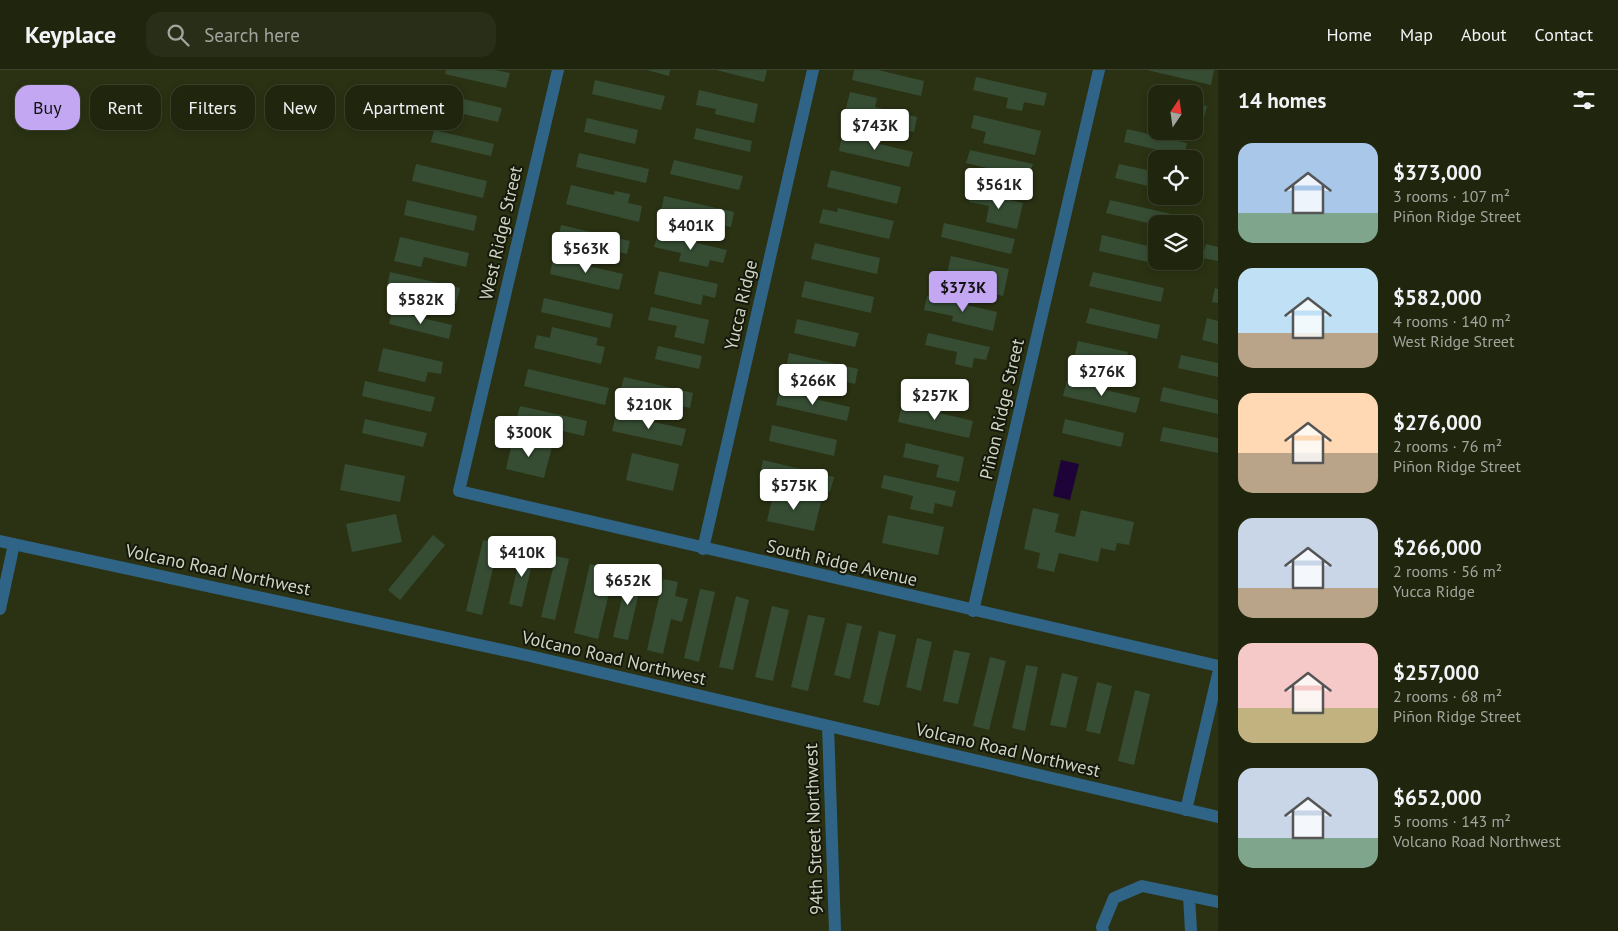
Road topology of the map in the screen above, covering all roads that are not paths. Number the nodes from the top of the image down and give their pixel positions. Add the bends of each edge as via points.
1 (558, 70) edge
2 (813, 70) edge
3 (1099, 70) edge
4 (459, 491) joint
5 (0, 540) edge
6 (14, 544) junction
7 (703, 549) junction
8 (0, 609) edge
9 (973, 611) junction
10 (1218, 666) edge
11 (1218, 674) edge
12 (828, 726) junction
13 (1186, 810) junction
14 (1218, 817) edge
15 (1189, 896) junction
16 (1218, 902) edge
17 (835, 931) edge
18 (1102, 931) edge
19 (1191, 931) edge

1 - 4 street, West Ridge Street
2 - 7 street, Yucca Ridge
3 - 9 street, Piñon Ridge Street
4 - 7 street, South Ridge Avenue
5 - 6 street, Volcano Road Northwest
6 - 8 street
6 - 12 street, Volcano Road Northwest via 520,654
7 - 9 street, South Ridge Avenue
9 - 10 street, South Ridge Avenue
11 - 13 street
12 - 13 street, Volcano Road Northwest
12 - 17 street, 94th Street Northwest
13 - 14 street, Volcano Road Northwest
15 - 16 street
15 - 18 street via 1142,886 1114,898
15 - 19 street

